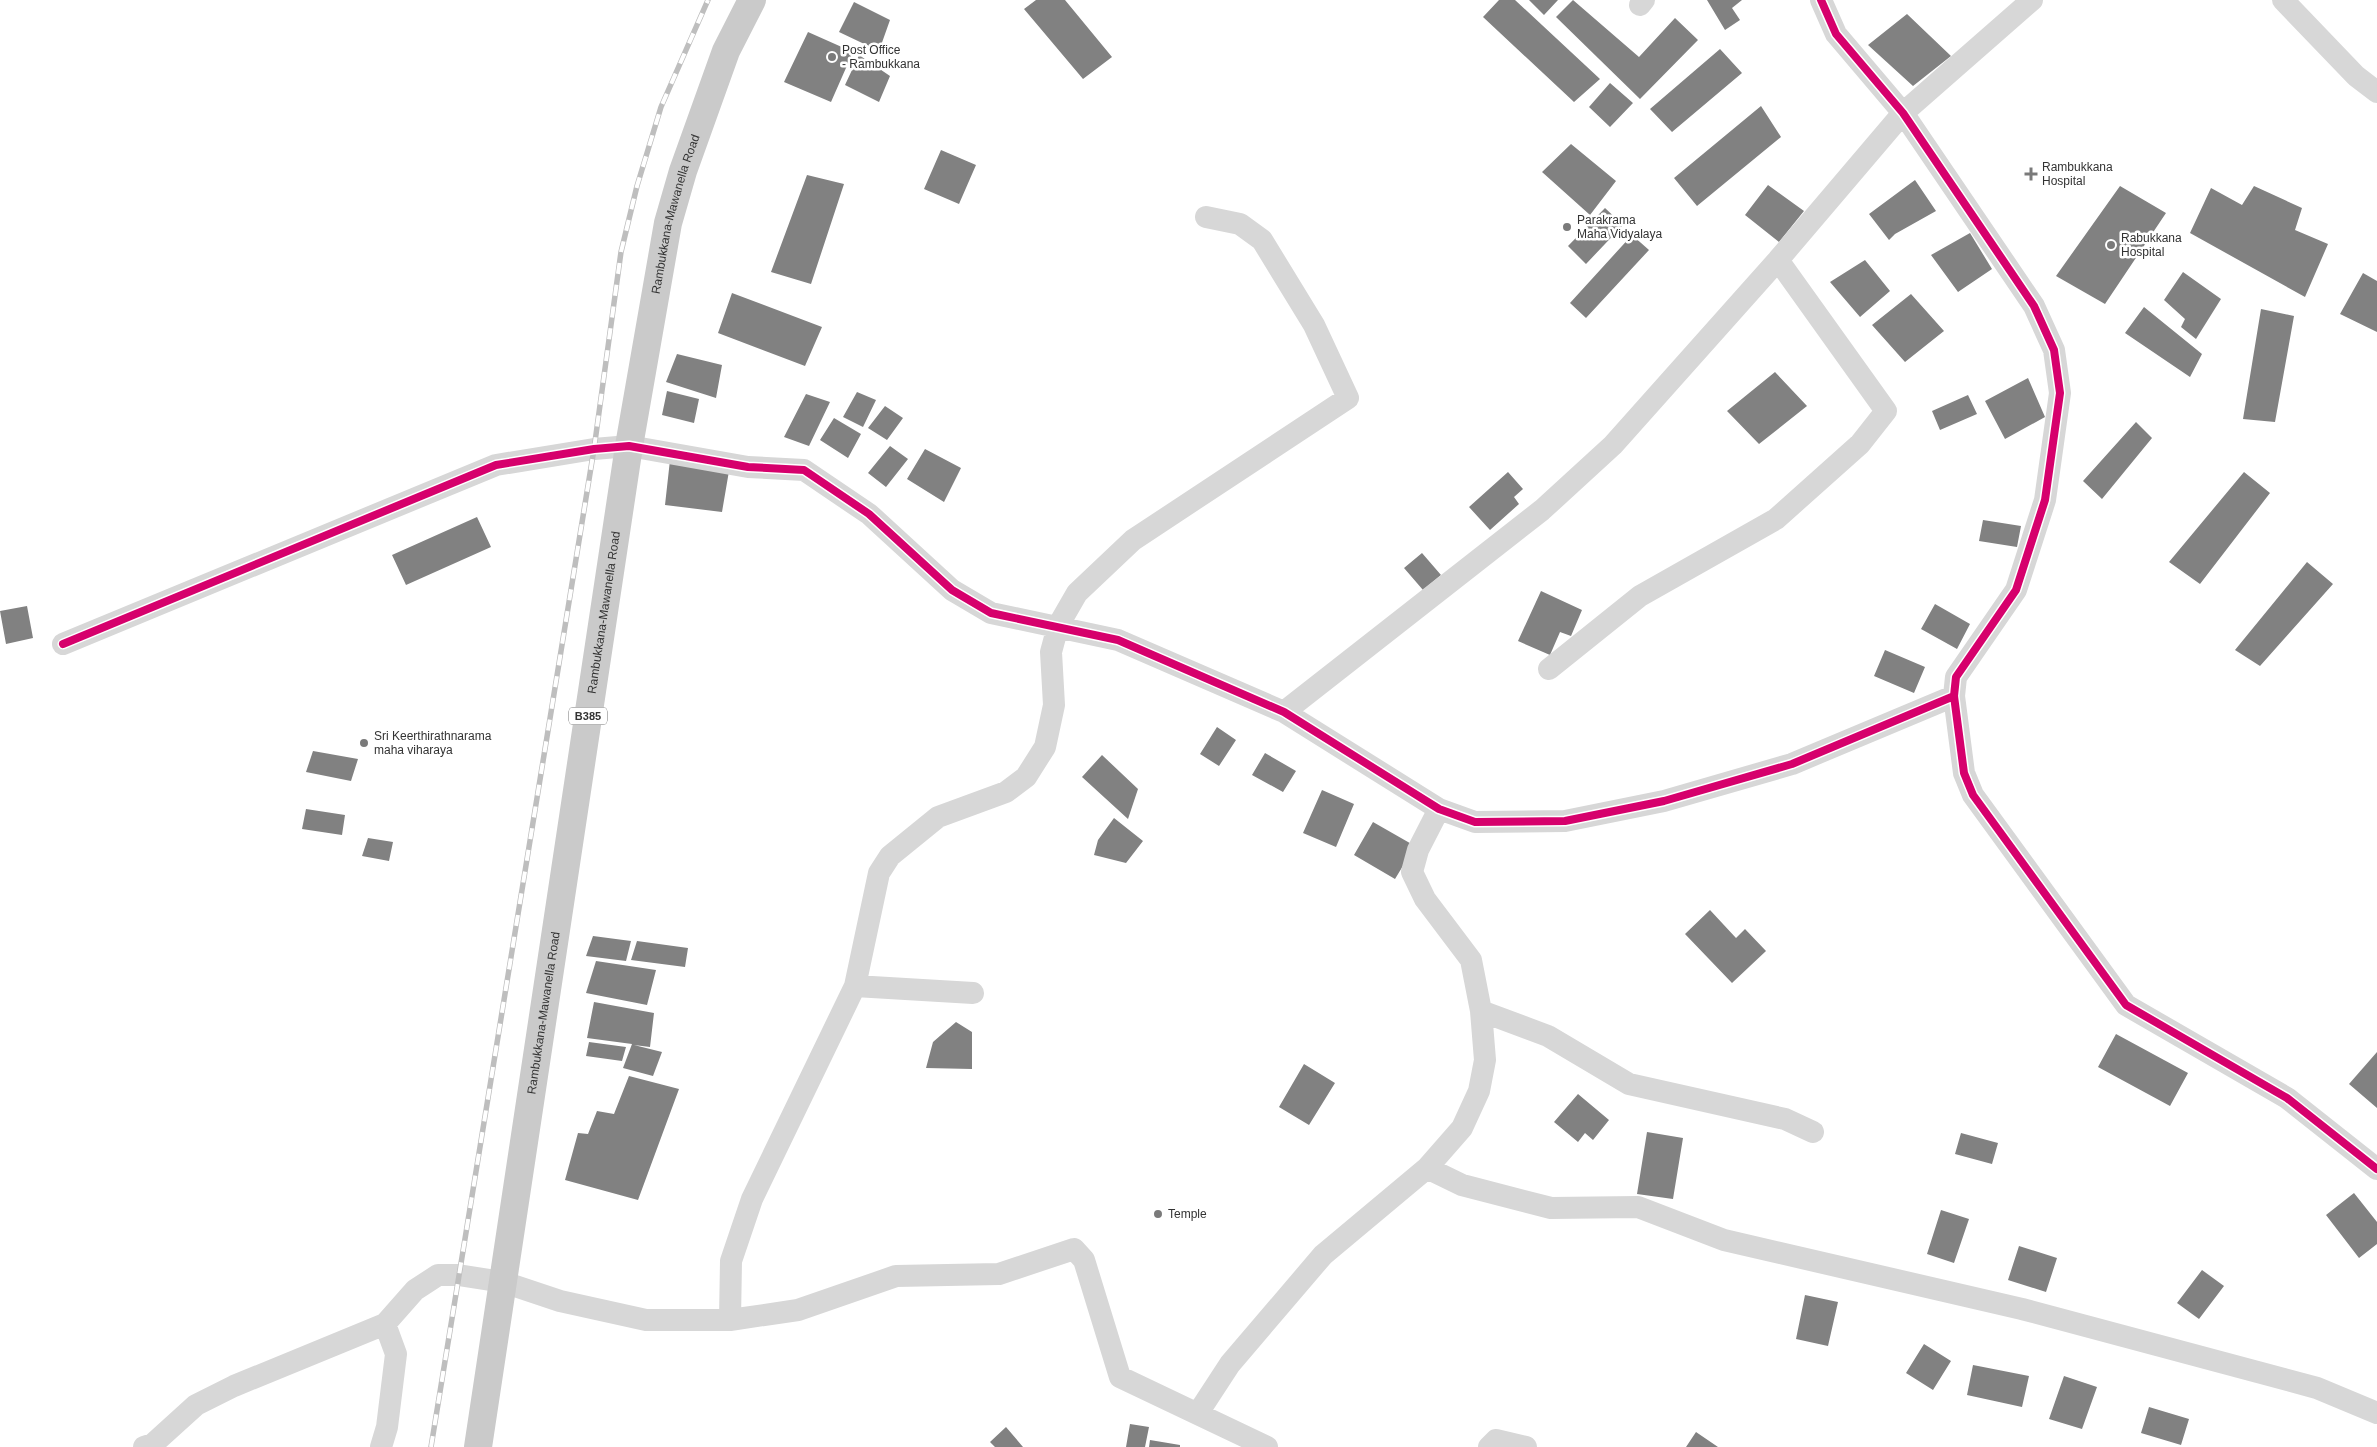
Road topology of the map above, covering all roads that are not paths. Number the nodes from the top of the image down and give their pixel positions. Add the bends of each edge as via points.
1 (752, 0) edge
2 (1821, 0) edge
3 (2032, 0) edge
4 (2283, 0) edge
5 (2377, 92) edge
6 (1903, 113) junction
7 (1206, 218) dead end
8 (1778, 260) junction
9 (629, 446) junction
10 (1058, 626) junction
11 (63, 644) dead end
12 (1549, 669) dead end
13 (1954, 696) junction
14 (1284, 712) junction
15 (1439, 809) junction
16 (855, 986) junction
17 (973, 993) dead end
18 (1481, 1011) junction
19 (1813, 1132) dead end
20 (1427, 1168) junction
21 (2377, 1169) edge
22 (503, 1282) junction
23 (730, 1320) junction
24 (385, 1324) junction
25 (1198, 1413) junction
26 (2377, 1413) edge
27 (144, 1447) edge
28 (381, 1447) edge
29 (478, 1447) edge
30 (1267, 1447) edge
31 (1489, 1447) edge
32 (1526, 1447) edge

1 - 9 main road, Rambukkana-Mawanella Road / B385 via 726,51 668,223
2 - 6 street via 1836,34
3 - 6 street
4 - 5 street via 2356,76
6 - 8 street
6 - 13 street via 2034,306 2054,350 2060,393 2045,500 2016,590 1956,677
7 - 10 street via 1240,224 1262,240 1314,324 1348,398 1133,540 1077,593
8 - 12 street via 1886,411 1860,444 1776,519 1640,596
8 - 14 street via 1613,445 1542,510
9 - 10 street via 748,467 804,470 869,514 952,590 991,612
9 - 11 street via 496,465
9 - 22 main road, Rambukkana-Mawanella Road / B385
10 - 14 street via 1118,640
10 - 16 street via 1051,652 1054,705 1045,747 1026,776 1006,792 938,818 890,856 879,873
13 - 15 street via 1792,764 1664,801 1565,821 1475,822
13 - 21 street via 1964,773 1973,795 2126,1005 2287,1098
14 - 15 street
15 - 18 street via 1418,850 1412,872 1425,899 1471,960
16 - 17 street
16 - 23 street via 752,1199 731,1261
18 - 19 street via 1548,1036 1629,1084 1785,1119
18 - 20 street via 1485,1060 1479,1091 1462,1128
20 - 25 street via 1323,1255 1230,1364
20 - 26 street via 1462,1185 1551,1208 1638,1207 1724,1240 2022,1309 2317,1388
22 - 23 street via 560,1301 646,1320
22 - 24 street via 438,1275 415,1290
22 - 29 main road, Rambukkana-Mawanella Road / B385
23 - 25 street via 798,1310 896,1276 998,1274 1074,1249 1084,1260 1120,1378
24 - 27 street via 196,1405 154,1444
24 - 28 street via 396,1354
25 - 30 street
31 - 32 street via 1496,1440

